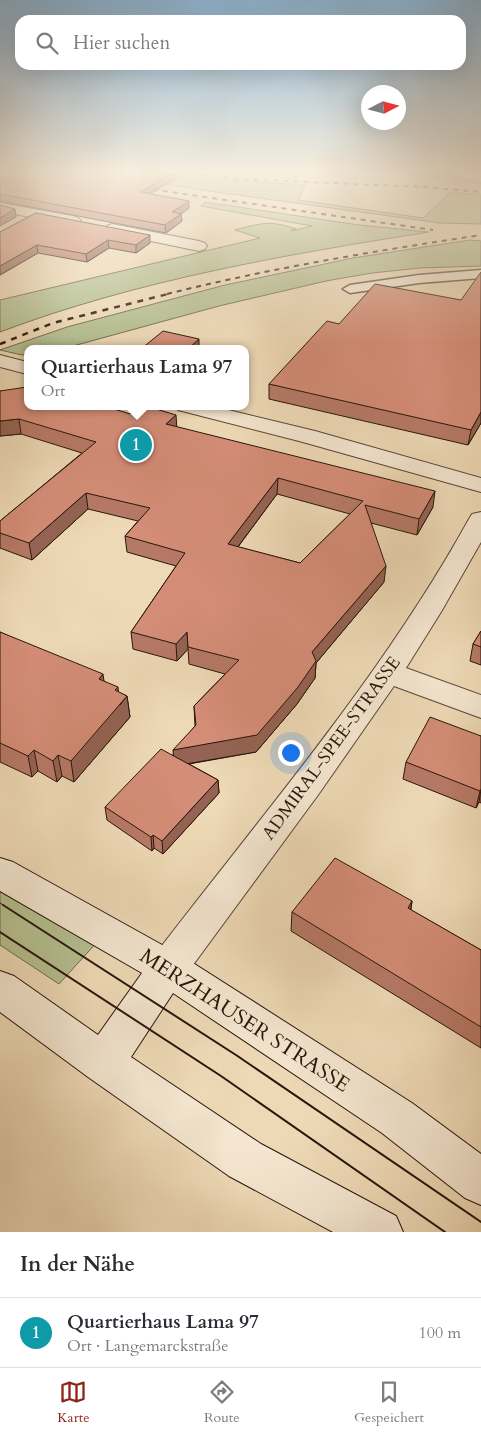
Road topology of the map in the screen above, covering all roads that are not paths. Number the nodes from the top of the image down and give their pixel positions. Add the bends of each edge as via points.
1 (111, 228) edge
2 (199, 246) dead end
3 (481, 274) edge
4 (350, 289) dead end
5 (0, 361) edge
6 (24, 367) edge
7 (201, 410) edge
8 (481, 485) edge
9 (481, 519) edge
10 (388, 672) junction
11 (481, 706) edge
12 (0, 872) edge
13 (168, 968) junction
14 (0, 989) edge
15 (103, 1063) junction
16 (481, 1182) edge
17 (380, 1232) edge

1 - 2 street
3 - 4 lane
5 - 6 street
7 - 8 street
9 - 10 street, ADMIRAL-SPEE-STRASSE via 440,594
10 - 11 street
10 - 13 street, ADMIRAL-SPEE-STRASSE via 325,762
12 - 13 street, MERZHAUSER STRASSE
13 - 15 street, ADMIRAL-SPEE-STRASSE
13 - 16 street, MERZHAUSER STRASSE via 397,1118
14 - 15 street
15 - 17 street via 245,1160

